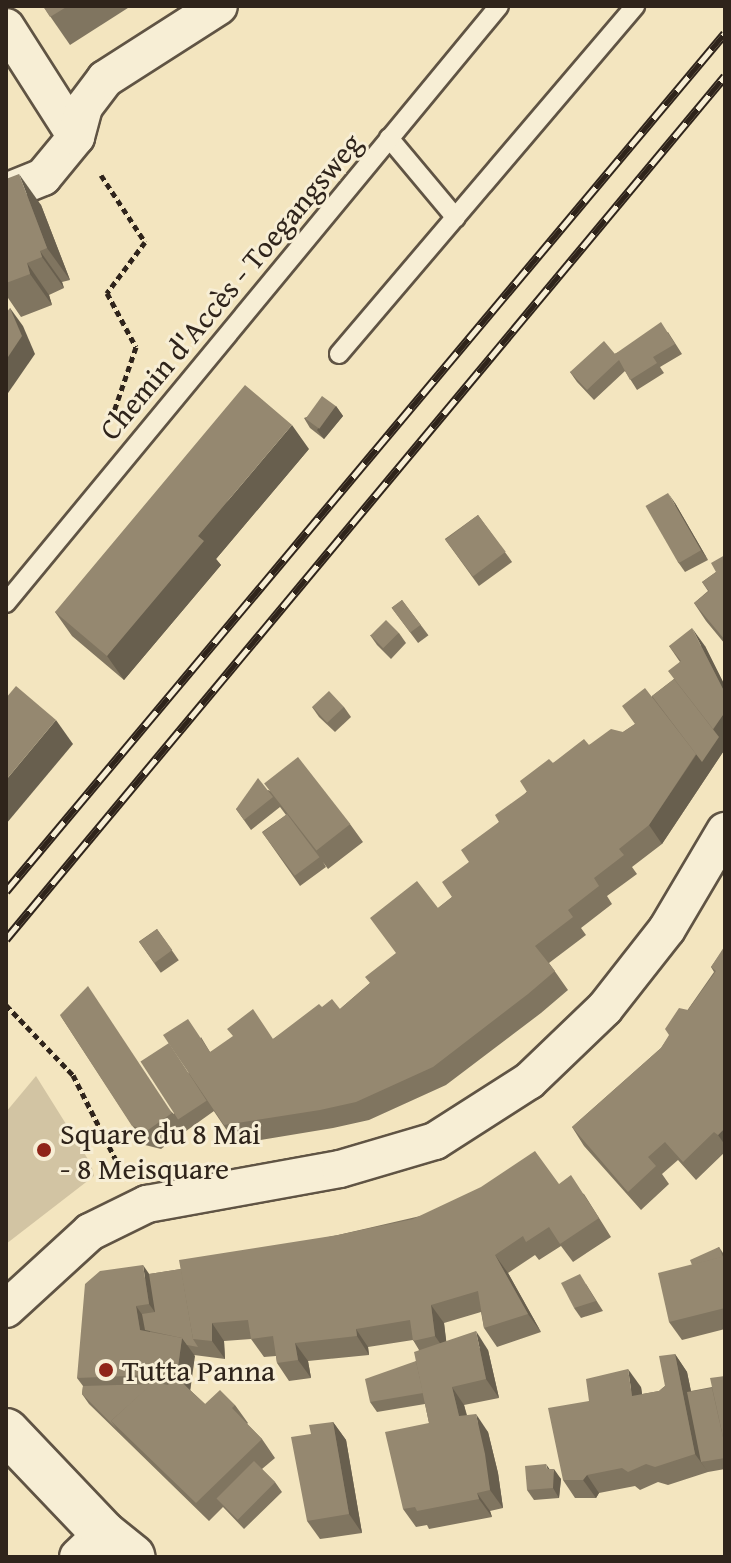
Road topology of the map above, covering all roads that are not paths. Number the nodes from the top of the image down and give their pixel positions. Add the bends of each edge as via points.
1 (219, 6) edge
2 (499, 6) edge
3 (635, 6) edge
4 (6, 27) edge
5 (76, 137) junction
6 (389, 138) junction
7 (6, 192) edge
8 (456, 218) junction
9 (339, 354) dead end
10 (6, 603) edge
11 (725, 831) edge
12 (6, 1309) edge
13 (6, 1431) edge
14 (105, 1549) edge

1 - 5 street via 105,79 84,107
2 - 6 lane, Chemin d'Accès - Toegangsweg
3 - 8 lane
4 - 5 street
5 - 7 street via 43,177
6 - 8 lane
6 - 10 lane, Chemin d'Accès - Toegangsweg
8 - 9 lane
11 - 12 street via 667,929 614,997 529,1081 435,1141 340,1169 147,1204 90,1232
13 - 14 street

